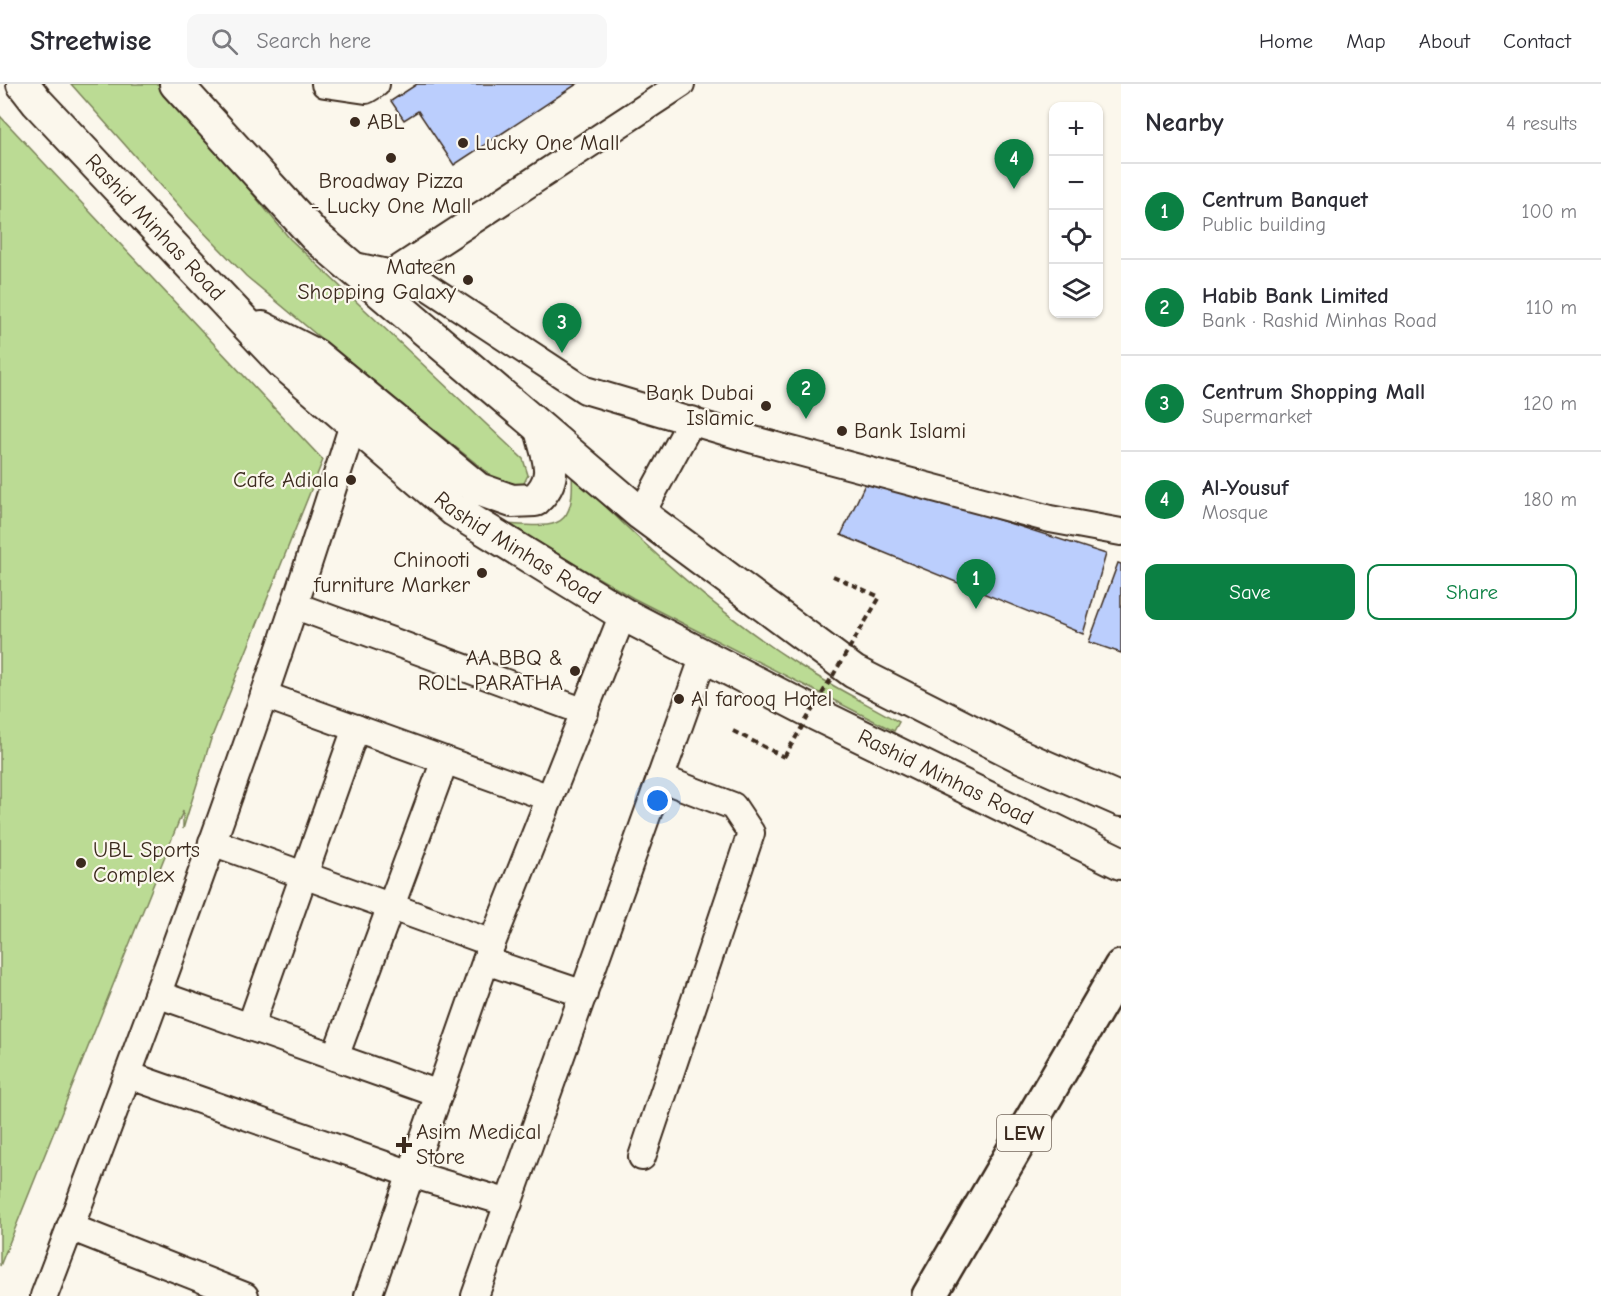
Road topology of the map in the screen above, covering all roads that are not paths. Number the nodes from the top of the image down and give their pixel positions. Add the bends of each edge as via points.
1 (10, 84) edge
2 (325, 84) edge
3 (376, 84) edge
4 (681, 84) edge
5 (179, 85) edge
6 (30, 93) edge
7 (350, 265) junction
8 (391, 274) junction
9 (239, 316) junction
10 (692, 420) junction
11 (353, 424) junction
12 (541, 429) junction
13 (640, 514) junction
14 (1121, 532) edge
15 (296, 606) junction
16 (623, 614) junction
17 (704, 656) junction
18 (264, 695) junction
19 (585, 711) junction
20 (356, 728) junction
21 (445, 760) junction
22 (660, 778) junction
23 (550, 798) junction
24 (1121, 800) edge
25 (212, 842) junction
26 (1121, 863) edge
27 (304, 875) junction
28 (390, 907) junction
29 (489, 952) junction
30 (1121, 967) edge
31 (157, 994) junction
32 (584, 994) junction
33 (250, 1027) junction
34 (335, 1057) junction
35 (128, 1075) junction
36 (439, 1094) junction
37 (642, 1157) dead end
38 (411, 1174) junction
39 (509, 1203) junction
40 (70, 1227) junction
41 (44, 1296) edge
42 (245, 1296) edge
43 (368, 1296) edge
44 (475, 1296) edge
45 (929, 1296) edge

1 - 6 main road, Rashid Minhas Road
2 - 3 street via 366,90
4 - 8 street
5 - 7 main road via 315,236
6 - 9 main road, Rashid Minhas Road
7 - 8 street
7 - 12 main road
8 - 10 street via 416,279 585,390
9 - 11 main road, Rashid Minhas Road via 282,362
9 - 12 main road via 315,355 478,489 512,501 535,501 548,488 551,470
10 - 13 street
10 - 14 street via 1050,519
11 - 15 street
11 - 16 main road, Rashid Minhas Road via 453,510
12 - 13 main road
13 - 24 main road via 854,672 1018,755
15 - 18 street
15 - 19 street
16 - 17 main road, Rashid Minhas Road
16 - 19 street
17 - 22 street
17 - 26 main road, Rashid Minhas Road
18 - 20 street
18 - 25 street
19 - 23 street
20 - 21 street
20 - 27 street
21 - 23 street
21 - 28 street
22 - 32 street
22 - 37 street via 733,806 751,833
23 - 29 street
25 - 27 street
25 - 31 street
27 - 28 street
27 - 33 street
28 - 29 street
28 - 34 street
29 - 32 street
29 - 36 street
30 - 45 highway, LEW
31 - 33 street
31 - 35 street
32 - 39 street
33 - 34 street
34 - 36 street
35 - 38 street
35 - 40 street
36 - 38 street
38 - 39 street
38 - 43 street
39 - 44 street
40 - 41 street
40 - 42 street

